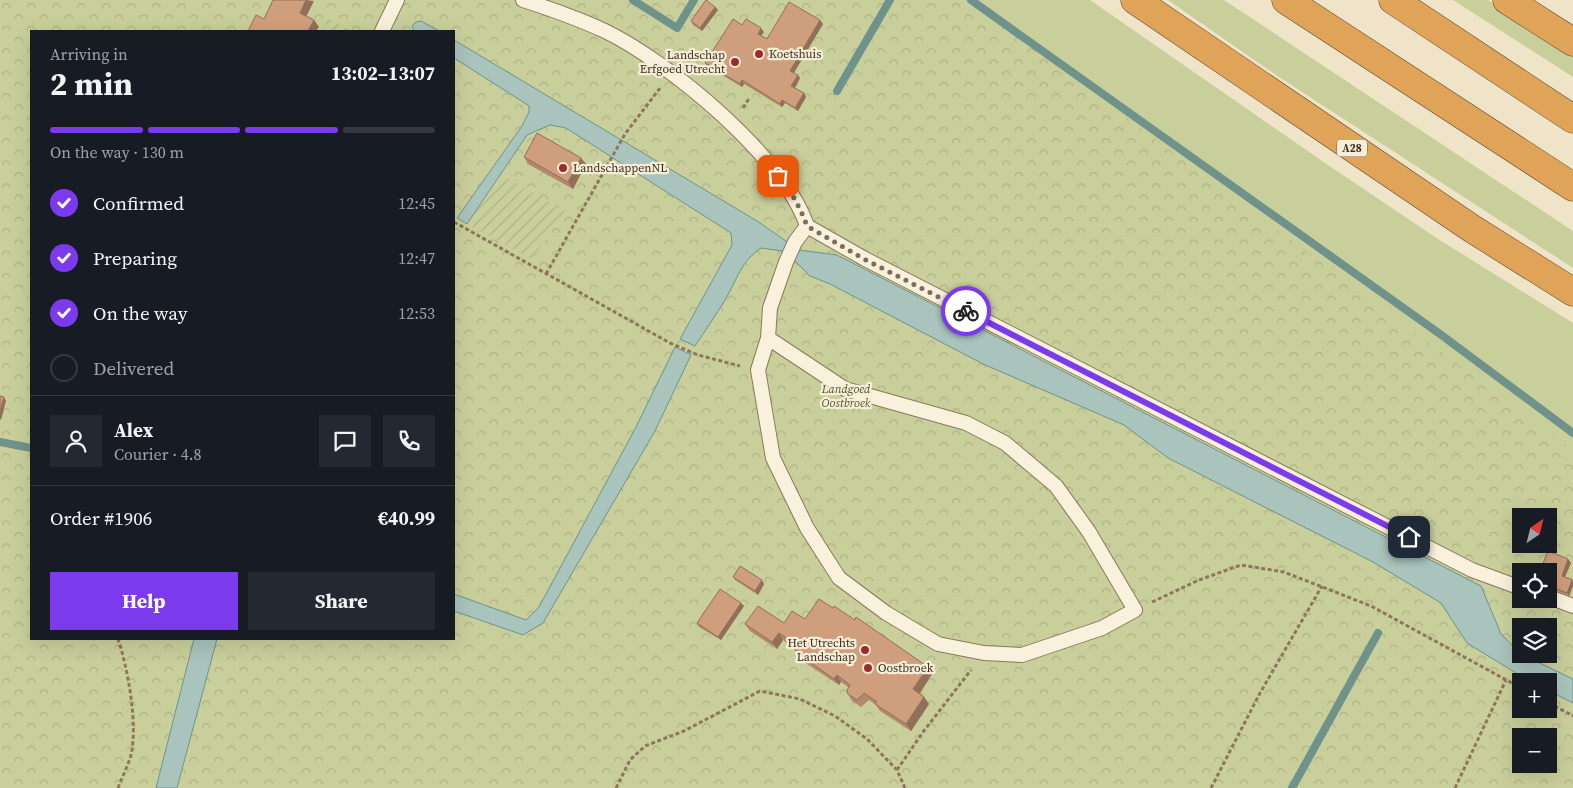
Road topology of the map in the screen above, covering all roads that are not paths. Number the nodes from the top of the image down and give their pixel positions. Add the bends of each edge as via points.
1 (398, 0) edge
2 (523, 0) edge
3 (1135, 0) edge
4 (1286, 0) edge
5 (1393, 0) edge
6 (1507, 0) edge
7 (383, 30) edge
8 (1573, 42) edge
9 (1573, 119) edge
10 (1573, 187) edge
11 (807, 226) junction
12 (1573, 292) edge
13 (768, 338) junction
14 (1512, 585) edge
15 (1557, 600) edge
16 (1573, 606) edge

1 - 7 lane
2 - 11 lane via 605,32 671,73 747,139 788,188
3 - 12 highway, A28 via 1471,228
4 - 10 highway
5 - 9 highway
6 - 8 highway
11 - 13 lane via 786,262 770,308
11 - 14 lane via 864,259 1472,570
13 - 13 lane via 758,370 773,458 807,528 839,578 886,613 938,644 984,653 1022,655 1102,628 1135,610 1089,532 1056,486 1005,443 966,423 845,389
15 - 16 lane

